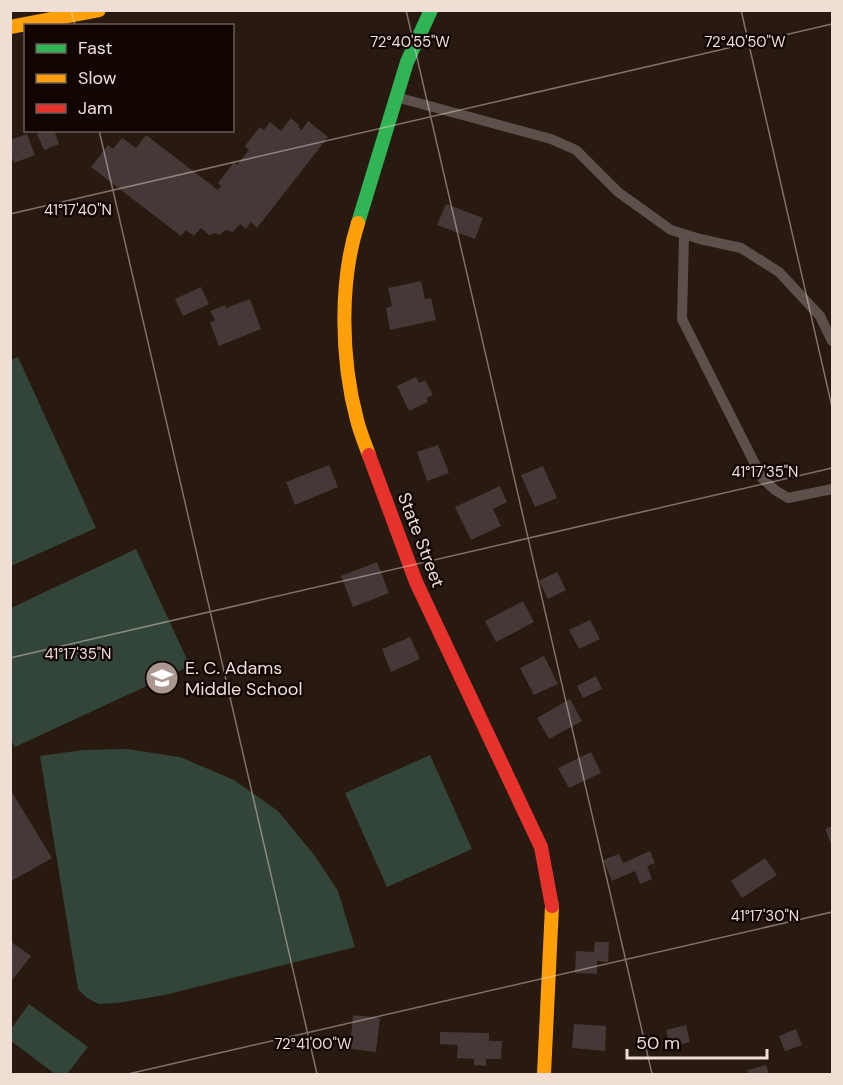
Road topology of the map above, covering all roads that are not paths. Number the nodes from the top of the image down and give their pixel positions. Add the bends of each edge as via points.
1 (79, 10) edge
2 (99, 10) edge
3 (430, 10) edge
4 (10, 19) edge
5 (26, 24) edge
6 (396, 97) junction
7 (684, 235) junction
8 (832, 341) edge
9 (832, 489) edge
10 (544, 1074) edge

1 - 4 main road
2 - 5 main road
3 - 6 main road, State Street
6 - 7 lane via 550,139 576,150 618,192
6 - 10 main road, State Street via 349,256 345,303 347,368 357,421 416,582 541,847 552,900
7 - 8 lane via 741,248 779,272 820,316
7 - 9 lane via 682,319 762,478 789,498

